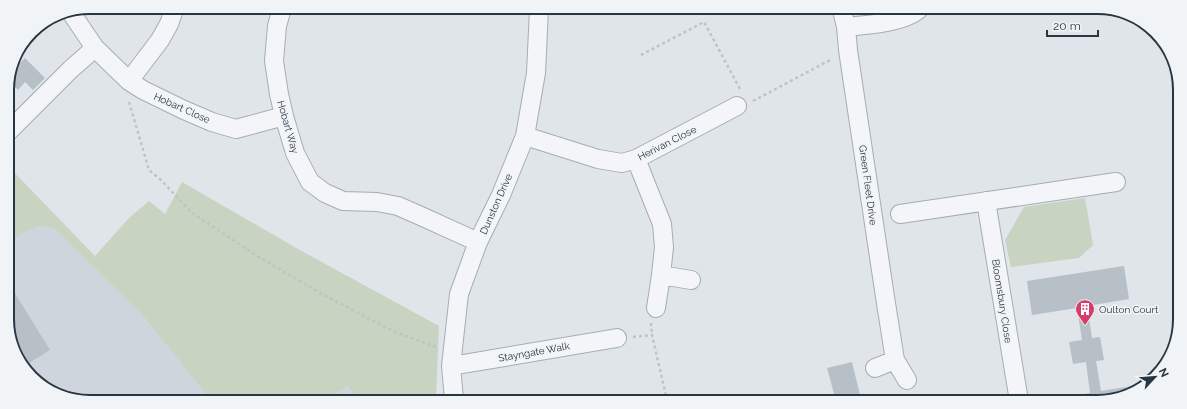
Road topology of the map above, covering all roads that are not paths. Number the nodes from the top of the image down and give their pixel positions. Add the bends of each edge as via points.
1 (173, 14) edge
2 (280, 14) edge
3 (539, 14) edge
4 (913, 14) edge
5 (73, 16) edge
6 (844, 18) edge
7 (95, 48) junction
8 (128, 88) junction
9 (739, 98) road end
10 (284, 116) junction
11 (14, 127) edge
12 (525, 136) junction
13 (636, 159) junction
14 (1116, 182) dead end
15 (986, 201) junction
16 (900, 214) dead end
17 (478, 242) junction
18 (661, 275) junction
19 (691, 280) dead end
20 (656, 308) dead end
21 (617, 338) road end
22 (896, 360) junction
23 (451, 366) junction
24 (875, 368) dead end
25 (907, 380) dead end
26 (454, 395) edge
27 (1018, 395) edge

1 - 8 street via 160,40
2 - 10 street, Hobart Way via 274,61
3 - 12 street, Dunston Drive via 536,73
4 - 6 street via 884,22
5 - 7 street, Hobart Close
6 - 22 street, Green Fleet Drive
7 - 8 street, Hobart Close
7 - 11 street
8 - 10 street, Hobart Close via 143,90 212,122 236,129
9 - 13 street, Herivan Close
10 - 17 street, Hobart Way via 294,153 310,182 325,193 343,201 377,202 398,206
12 - 13 street, Herivan Close via 598,159 622,163
12 - 17 street, Dunston Drive
13 - 18 street via 662,224 664,247
14 - 15 street
15 - 16 street
15 - 27 street, Bloomsbury Close
17 - 23 street, Dunston Drive via 458,294
18 - 19 street
18 - 20 street
21 - 23 street, Stayngate Walk
22 - 24 street
22 - 25 street, Green Fleet Drive
23 - 26 street, Dunston Drive

